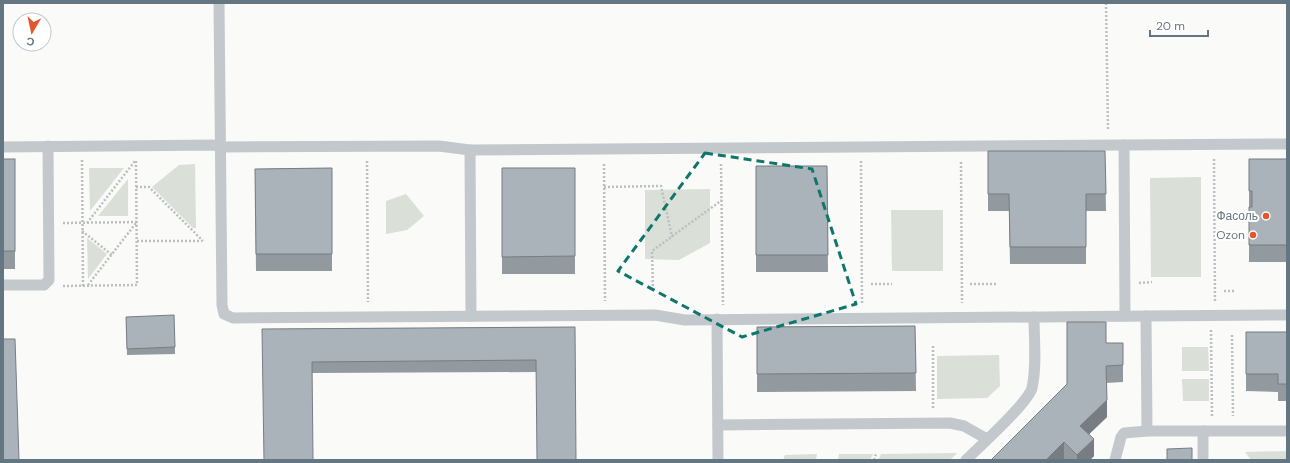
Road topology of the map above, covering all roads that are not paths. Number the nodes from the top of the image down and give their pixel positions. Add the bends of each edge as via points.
1 (219, 3) edge
2 (1287, 144) edge
3 (1124, 145) junction
4 (48, 146) junction
5 (3, 147) edge
6 (220, 147) junction
7 (470, 150) junction
8 (3, 285) edge
9 (1287, 315) edge
10 (471, 316) junction
11 (1125, 316) junction
12 (1146, 316) junction
13 (1034, 317) junction
14 (720, 319) junction
15 (718, 425) junction
16 (1207, 431) junction
17 (1287, 431) edge
18 (1147, 432) junction
19 (987, 439) junction
20 (718, 460) edge
21 (966, 460) edge
22 (1115, 460) edge
23 (1203, 460) edge

1 - 6 lane
2 - 3 lane
3 - 7 lane
3 - 11 lane
4 - 5 lane
4 - 6 lane
4 - 8 lane via 48,280 44,285
6 - 7 lane via 439,146
6 - 10 lane via 224,314 233,318
7 - 10 lane
9 - 12 lane
10 - 14 lane via 655,315 685,320
11 - 12 lane
11 - 13 lane
12 - 18 lane
13 - 14 lane
13 - 19 lane via 1032,389 1023,404
14 - 15 lane
15 - 19 lane via 958,424
15 - 20 lane
16 - 17 lane
16 - 18 lane
16 - 23 lane
18 - 22 lane via 1124,433
19 - 21 lane

